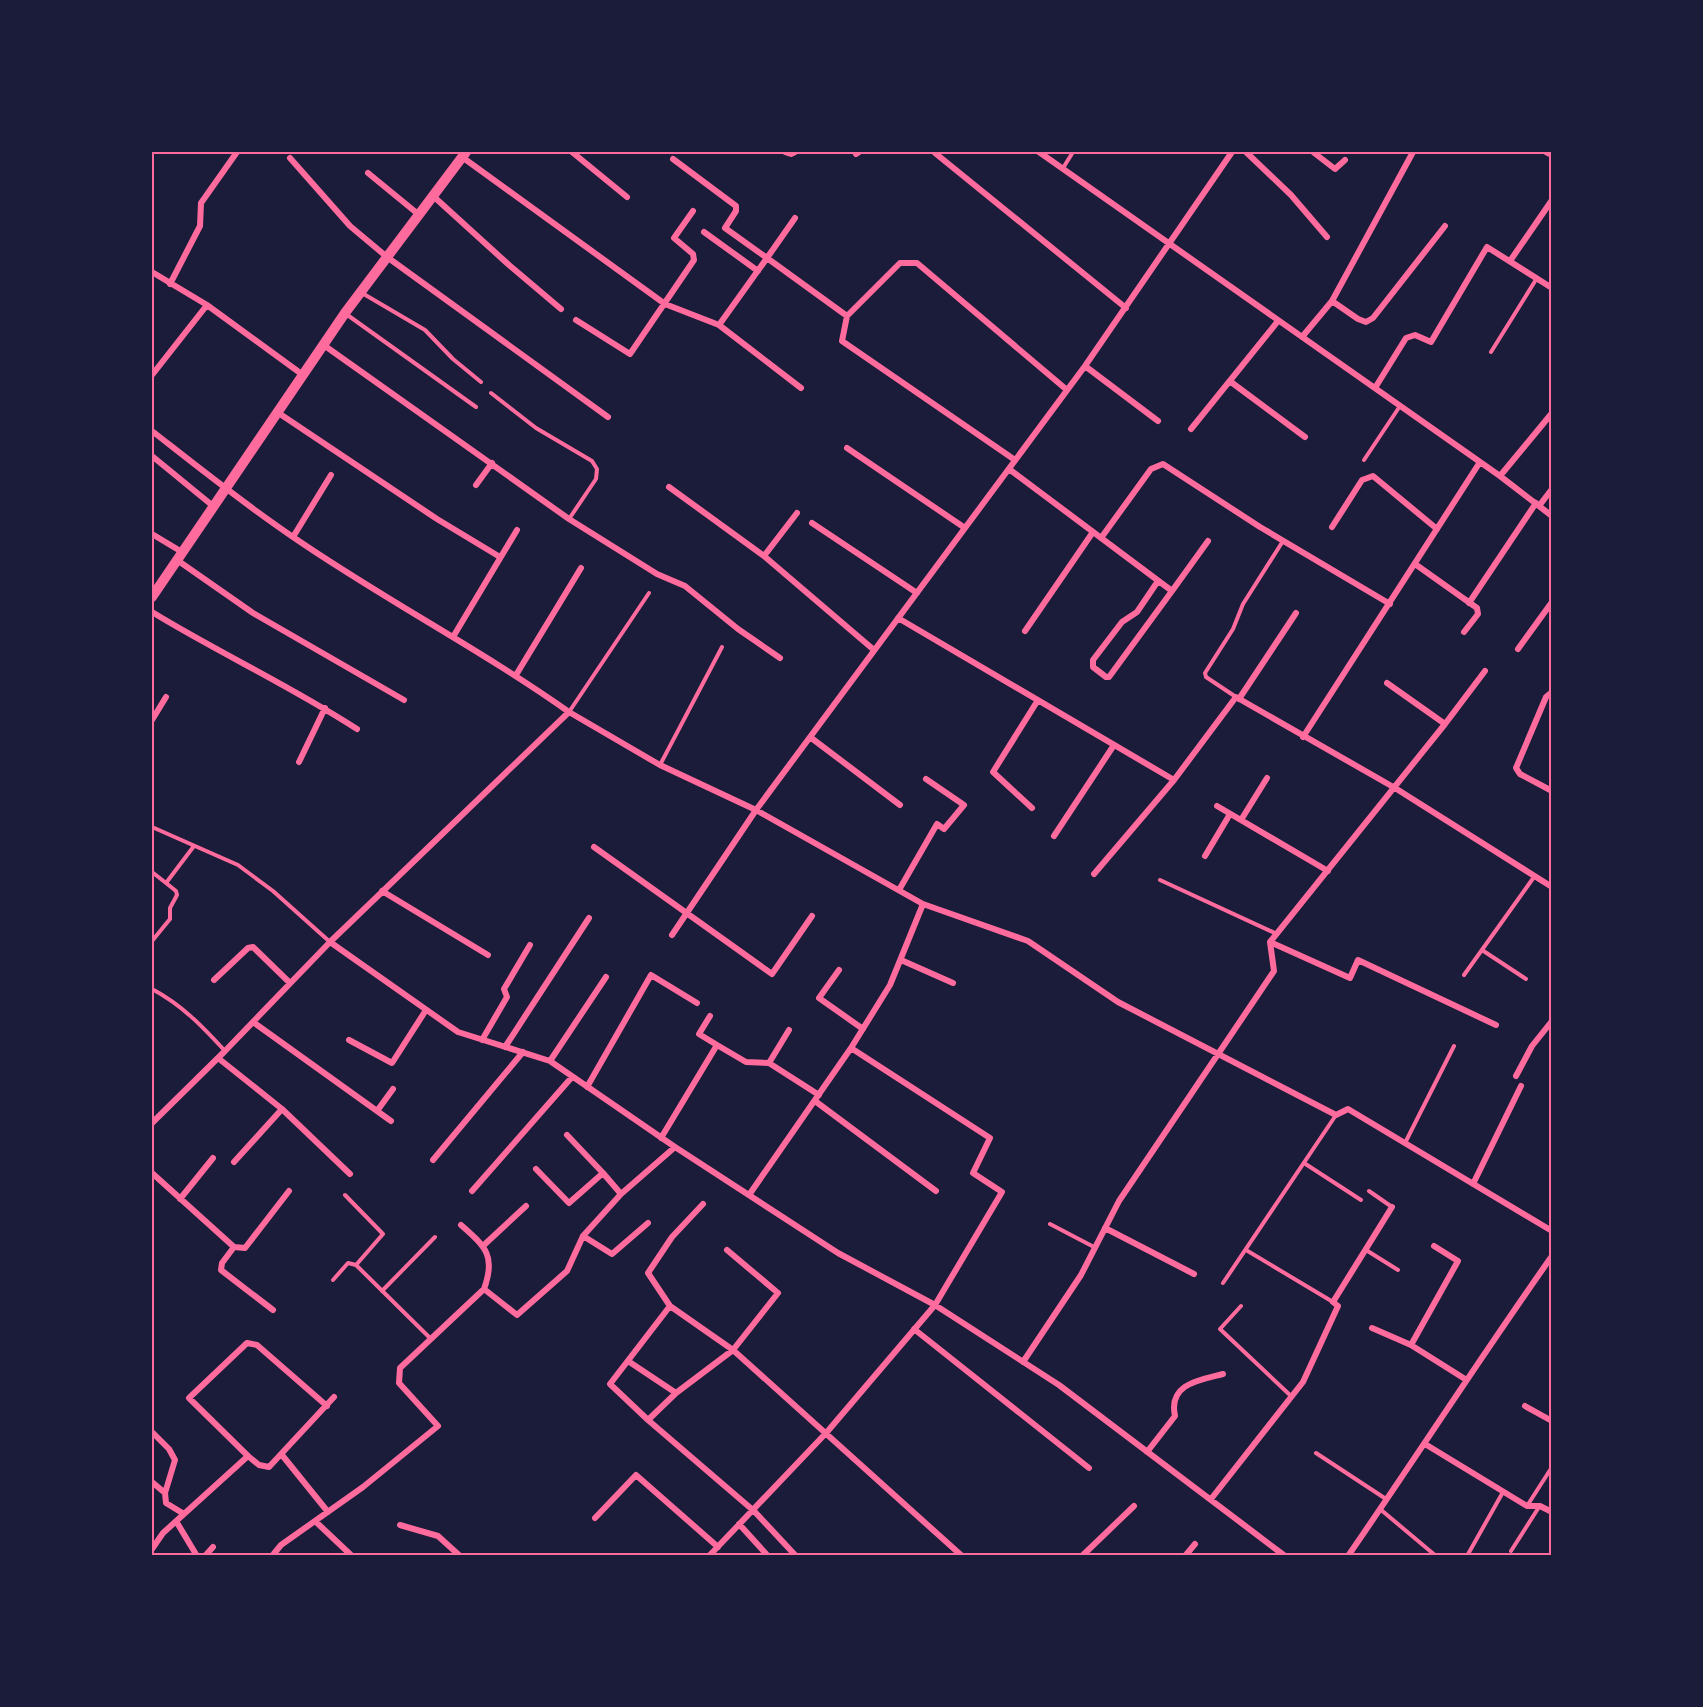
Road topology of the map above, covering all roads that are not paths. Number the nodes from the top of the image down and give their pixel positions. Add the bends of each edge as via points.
1 (237, 152) edge
2 (572, 152) edge
3 (785, 152) edge
4 (795, 152) edge
5 (1040, 152) edge
6 (1073, 152) edge
7 (1233, 152) edge
8 (1246, 152) edge
9 (1313, 152) edge
10 (1413, 152) edge
11 (1546, 152) edge
12 (934, 153) dead end
13 (464, 154) edge
14 (1551, 155) edge
15 (291, 158) dead end
16 (673, 159) dead end
17 (1344, 160) dead end
18 (1063, 168) junction
19 (368, 173) dead end
20 (432, 194) junction
21 (627, 196) dead end
22 (1551, 200) edge
23 (693, 211) dead end
24 (418, 214) junction
25 (795, 218) dead end
26 (1445, 226) dead end
27 (704, 232) dead end
28 (1327, 237) dead end
29 (1170, 244) junction
30 (387, 257) junction
31 (767, 258) junction
32 (1510, 261) junction
33 (758, 271) junction
34 (152, 272) edge
35 (1537, 279) junction
36 (170, 284) junction
37 (1551, 288) edge
38 (361, 292) junction
39 (1332, 301) junction
40 (207, 304) junction
41 (664, 304) junction
42 (1126, 308) junction
43 (561, 309) dead end
44 (345, 313) junction
45 (847, 316) junction
46 (576, 320) dead end
47 (1278, 321) junction
48 (719, 325) junction
49 (1302, 337) junction
50 (325, 346) junction
51 (1491, 352) dead end
52 (1085, 366) junction
53 (152, 375) edge
54 (304, 376) junction
55 (1231, 381) junction
56 (481, 382) dead end
57 (801, 387) dead end
58 (1375, 388) junction
59 (1067, 390) junction
60 (491, 393) dead end
61 (476, 406) dead end
62 (1400, 406) junction
63 (276, 411) junction
64 (1551, 413) edge
65 (609, 417) dead end
66 (1158, 421) dead end
67 (1191, 429) dead end
68 (152, 431) edge
69 (1305, 437) dead end
70 (847, 448) dead end
71 (152, 456) edge
72 (1015, 460) junction
73 (1364, 460) dead end
74 (1480, 462) junction
75 (492, 463) junction
76 (1008, 469) junction
77 (331, 475) dead end
78 (1500, 476) junction
79 (476, 485) dead end
80 (669, 487) dead end
81 (225, 489) junction
82 (1551, 489) edge
83 (1537, 505) junction
84 (213, 506) junction
85 (797, 513) dead end
86 (1551, 516) edge
87 (568, 519) junction
88 (812, 523) dead end
89 (1332, 527) dead end
90 (965, 528) junction
91 (1437, 529) junction
92 (517, 530) dead end
93 (1093, 532) junction
94 (152, 534) edge
95 (293, 537) junction
96 (1101, 538) junction
97 (1209, 541) dead end
98 (1283, 541) junction
99 (179, 556) junction
100 (764, 556) junction
101 (500, 558) junction
102 (1415, 564) junction
103 (581, 568) dead end
104 (1158, 581) junction
105 (1172, 591) junction
106 (649, 593) dead end
107 (917, 593) junction
108 (152, 597) edge
109 (1551, 602) edge
110 (1469, 603) junction
111 (1390, 604) junction
112 (152, 612) edge
113 (1296, 613) dead end
114 (898, 618) junction
115 (1025, 631) dead end
116 (1464, 632) dead end
117 (453, 637) junction
118 (723, 647) dead end
119 (1518, 649) dead end
120 (874, 650) junction
121 (780, 658) dead end
122 (1485, 670) dead end
123 (516, 675) junction
124 (1387, 683) dead end
125 (1551, 692) edge
126 (166, 697) dead end
127 (1237, 698) junction
128 (404, 700) dead end
129 (1038, 700) junction
130 (325, 708) junction
131 (569, 712) junction
132 (152, 720) edge
133 (1445, 724) junction
134 (357, 729) dead end
135 (810, 737) junction
136 (1303, 737) junction
137 (1114, 745) junction
138 (299, 762) dead end
139 (660, 765) junction
140 (1267, 778) dead end
141 (926, 779) dead end
142 (1174, 780) junction
143 (1395, 788) junction
144 (1551, 791) edge
145 (900, 805) dead end
146 (1217, 807) dead end
147 (1032, 808) dead end
148 (756, 810) junction
149 (1230, 814) junction
150 (1240, 820) junction
151 (152, 827) edge
152 (1054, 836) dead end
153 (194, 846) junction
154 (594, 848) dead end
155 (1205, 856) dead end
156 (1328, 871) junction
157 (152, 872) edge
158 (1094, 874) dead end
159 (1534, 876) junction
160 (1160, 879) dead end
161 (166, 883) junction
162 (1551, 887) edge
163 (899, 890) junction
164 (382, 891) junction
165 (923, 904) junction
166 (687, 913) junction
167 (812, 916) dead end
168 (589, 918) dead end
169 (1277, 934) junction
170 (672, 935) dead end
171 (152, 941) edge
172 (330, 942) junction
173 (1270, 942) junction
174 (530, 945) dead end
175 (1482, 950) junction
176 (488, 955) dead end
177 (901, 960) junction
178 (839, 970) dead end
179 (1464, 975) dead end
180 (606, 977) dead end
181 (1526, 979) dead end
182 (214, 980) dead end
183 (290, 983) junction
184 (953, 983) dead end
185 (152, 989) edge
186 (697, 1003) dead end
187 (426, 1010) junction
188 (710, 1016) dead end
189 (1551, 1021) edge
190 (253, 1022) junction
191 (1496, 1025) dead end
192 (863, 1029) junction
193 (789, 1030) dead end
194 (349, 1040) dead end
195 (482, 1040) junction
196 (717, 1045) junction
197 (1454, 1046) dead end
198 (505, 1047) junction
199 (851, 1048) junction
200 (225, 1051) junction
201 (523, 1052) junction
202 (1216, 1054) junction
203 (218, 1058) junction
204 (550, 1061) junction
205 (769, 1063) junction
206 (1516, 1076) dead end
207 (572, 1077) junction
208 (1521, 1086) dead end
209 (587, 1087) junction
210 (393, 1089) dead end
211 (817, 1098) junction
212 (282, 1109) junction
213 (377, 1111) junction
214 (1336, 1115) junction
215 (391, 1121) dead end
216 (152, 1122) edge
217 (567, 1135) dead end
218 (661, 1138) junction
219 (1404, 1144) junction
220 (675, 1147) junction
221 (213, 1158) dead end
222 (433, 1160) dead end
223 (234, 1162) dead end
224 (1304, 1163) junction
225 (536, 1169) dead end
226 (152, 1173) edge
227 (603, 1173) junction
228 (350, 1174) dead end
229 (1473, 1184) junction
230 (289, 1191) dead end
231 (472, 1191) dead end
232 (936, 1191) dead end
233 (1369, 1191) dead end
234 (621, 1194) junction
235 (345, 1195) dead end
236 (749, 1195) junction
237 (180, 1199) junction
238 (1361, 1200) dead end
239 (703, 1204) dead end
240 (526, 1206) dead end
241 (1392, 1207) joint
242 (648, 1223) dead end
243 (1050, 1224) dead end
244 (461, 1226) dead end
245 (1105, 1228) junction
246 (1551, 1231) edge
247 (583, 1236) junction
248 (435, 1237) dead end
249 (484, 1245) junction
250 (1434, 1246) dead end
251 (234, 1247) junction
252 (1094, 1247) junction
253 (1366, 1249) junction
254 (727, 1250) dead end
255 (1245, 1250) junction
256 (1551, 1256) edge
257 (356, 1264) junction
258 (1398, 1270) dead end
259 (1194, 1274) dead end
260 (333, 1280) dead end
261 (1223, 1283) dead end
262 (484, 1289) junction
263 (382, 1291) junction
264 (1333, 1302) junction
265 (935, 1305) junction
266 (670, 1306) junction
267 (1241, 1306) dead end
268 (273, 1310) dead end
269 (1372, 1328) dead end
270 (914, 1329) junction
271 (430, 1338) junction
272 (1411, 1346) junction
273 (734, 1350) junction
274 (628, 1361) junction
275 (1023, 1362) junction
276 (1223, 1374) dead end
277 (1465, 1379) junction
278 (676, 1393) junction
279 (334, 1397) dead end
280 (1291, 1397) junction
281 (327, 1406) junction
282 (1525, 1406) dead end
283 (648, 1420) junction
284 (1551, 1421) edge
285 (152, 1432) edge
286 (827, 1432) junction
287 (1425, 1444) junction
288 (1147, 1452) junction
289 (1317, 1453) dead end
290 (282, 1455) junction
291 (248, 1456) junction
292 (1551, 1467) edge
293 (1089, 1468) dead end
294 (152, 1482) edge
295 (1503, 1491) junction
296 (165, 1493) junction
297 (1210, 1499) junction
298 (1387, 1500) junction
299 (1134, 1506) dead end
300 (1527, 1506) junction
301 (1540, 1506) junction
302 (1380, 1509) junction
303 (754, 1511) junction
304 (328, 1512) junction
305 (1551, 1512) edge
306 (184, 1514) junction
307 (595, 1518) dead end
308 (177, 1521) junction
309 (315, 1521) junction
310 (739, 1524) junction
311 (400, 1525) dead end
312 (1195, 1544) dead end
313 (213, 1546) dead end
314 (718, 1547) junction
315 (152, 1549) edge
316 (1511, 1551) dead end
317 (197, 1556) edge
318 (205, 1556) edge
319 (272, 1556) edge
320 (352, 1556) edge
321 (460, 1556) edge
322 (709, 1556) edge
323 (768, 1556) edge
324 (796, 1556) edge
325 (962, 1556) edge
326 (1082, 1556) edge
327 (1185, 1556) edge
328 (1285, 1556) edge
329 (1348, 1556) edge
330 (1436, 1556) edge
331 (1467, 1556) edge

1 - 36 street via 201,203 200,226
2 - 21 street
3 - 4 street
5 - 18 street
6 - 18 lane
7 - 29 street
8 - 28 street
9 - 17 street via 1335,169
10 - 39 street
11 - 14 street
12 - 42 street
13 - 20 street
13 - 41 street
15 - 30 street via 350,226
16 - 31 street via 736,206 725,228
18 - 29 street
19 - 24 street
20 - 24 street
20 - 43 street
22 - 32 street
23 - 41 street via 674,238 695,257
24 - 30 street
25 - 31 street
26 - 39 street via 1373,318 1366,322 1358,319
27 - 33 street
29 - 42 street
29 - 47 street
30 - 38 street
30 - 65 street
31 - 33 street
31 - 45 street
32 - 35 street
32 - 58 street via 1487,247 1431,342 1415,335 1406,338
33 - 48 street
34 - 36 street
35 - 37 street
35 - 51 lane
36 - 40 street
38 - 44 street
38 - 56 lane via 425,330
39 - 49 street
40 - 53 street
40 - 54 street
41 - 46 street via 630,354
41 - 48 street
42 - 52 street
44 - 50 street
44 - 61 lane
45 - 59 street via 900,263 917,263
45 - 72 street via 843,341
47 - 49 street
47 - 55 street
48 - 57 street
49 - 58 street
50 - 54 street
50 - 75 street
52 - 59 street
52 - 66 street
54 - 63 street
55 - 67 street
55 - 69 street
58 - 62 street
59 - 72 street
60 - 87 lane via 536,428 592,461 597,469 596,479
62 - 73 lane
62 - 74 street
63 - 81 street
63 - 101 street
64 - 78 street
68 - 81 street
70 - 90 street
71 - 84 street
72 - 76 street
74 - 78 street
74 - 91 street
75 - 79 street
75 - 87 street
76 - 90 street
76 - 93 street
77 - 95 street
78 - 83 street
80 - 100 street
81 - 84 street
81 - 95 street
82 - 83 street
83 - 86 street
83 - 110 street
84 - 99 street
85 - 100 street
87 - 121 street via 657,574 685,586
88 - 107 street
89 - 91 street via 1362,480 1373,476
90 - 107 street
91 - 102 street
92 - 101 street
93 - 96 street
93 - 115 street
94 - 99 street
95 - 117 street
96 - 98 street via 1151,469 1163,464
96 - 104 street
97 - 105 street
98 - 111 street
98 - 127 lane via 1206,673 1206,677
99 - 108 street
99 - 128 street via 253,613
100 - 120 street
101 - 117 street
102 - 110 street
102 - 111 street
103 - 123 street
104 - 105 street
104 - 105 street via 1137,612 1122,622 1093,660 1093,667 1106,677
106 - 131 lane
107 - 114 street
109 - 119 street
110 - 116 street via 1479,611
111 - 136 street
112 - 130 street via 208,647
113 - 127 street
114 - 120 street
114 - 129 street
117 - 123 street
118 - 139 lane
120 - 135 street
122 - 133 street
123 - 131 street
124 - 133 street
125 - 144 street via 1516,768
126 - 132 street
127 - 136 street
127 - 142 street
129 - 137 street
129 - 147 street via 993,772
130 - 134 street
130 - 138 street
131 - 139 street
131 - 164 street
133 - 143 street
135 - 145 street
135 - 148 street
136 - 143 street
137 - 142 street
137 - 152 street
139 - 148 street
140 - 150 street
141 - 163 street via 964,805 944,829 936,824
142 - 158 street
143 - 156 street
143 - 159 street
146 - 149 street
148 - 163 street
148 - 166 street
149 - 150 street
149 - 155 street
150 - 156 street
151 - 153 lane
153 - 161 lane
153 - 172 lane via 238,865
154 - 166 street
156 - 169 street
157 - 161 lane
159 - 162 street
159 - 175 lane
160 - 169 lane
161 - 171 lane via 177,896 170,908 170,920
163 - 165 street
164 - 172 street
164 - 176 street
165 - 177 street
165 - 202 street via 1028,942 1118,1002
166 - 167 street via 772,974
166 - 170 street
168 - 198 street
169 - 173 street
172 - 183 street
172 - 187 street
173 - 191 street via 1350,978 1358,960
173 - 202 street via 1274,971
174 - 195 street via 504,989 507,997
175 - 179 lane
175 - 181 lane
177 - 184 street
177 - 192 street
178 - 192 street via 819,998
180 - 204 street
182 - 183 street via 253,947
183 - 190 street
185 - 200 lane via 191,1014
186 - 209 street via 651,975
187 - 194 street via 392,1063
187 - 195 street via 458,1032
188 - 196 street via 699,1034
189 - 206 street
190 - 200 street
190 - 213 street
192 - 199 street
193 - 205 street
195 - 198 street
196 - 205 street via 746,1062
196 - 218 street
197 - 219 lane
198 - 201 street
199 - 211 street
199 - 265 street via 990,1138 973,1173 1002,1192
200 - 203 street
201 - 204 street
201 - 222 street
202 - 214 street
202 - 245 street
203 - 212 street
203 - 216 street
204 - 207 street
205 - 211 street
207 - 209 street
207 - 231 street
208 - 229 street
209 - 218 street
210 - 213 street
211 - 232 street
211 - 236 street
212 - 223 street
212 - 228 street
213 - 215 street
214 - 219 street via 1348,1109
214 - 224 lane
217 - 227 street
218 - 220 street
219 - 229 street
220 - 234 street
220 - 236 street
221 - 237 street
224 - 238 lane
224 - 255 lane
225 - 227 street via 569,1203
226 - 237 street
227 - 234 street
229 - 246 street
230 - 251 street via 245,1248
233 - 241 lane
234 - 247 street
235 - 257 lane via 383,1233
236 - 265 street via 838,1253
237 - 251 street
239 - 266 street via 672,1237 648,1274
240 - 249 street
241 - 253 street
242 - 247 street via 612,1254
243 - 252 lane
244 - 249 street
245 - 252 street
245 - 259 street
247 - 262 street via 567,1271 518,1315
248 - 263 lane
249 - 262 street via 491,1270
250 - 272 street via 1458,1261
251 - 268 street via 221,1270
252 - 275 street via 1081,1275
253 - 258 lane
253 - 264 street
254 - 273 street via 778,1293
255 - 261 lane
255 - 264 lane
256 - 277 street
257 - 260 lane via 348,1263
257 - 263 lane
262 - 271 street
263 - 271 lane
264 - 280 street via 1338,1306 1303,1382
265 - 270 street
265 - 275 street
266 - 273 street
266 - 274 street
267 - 280 lane via 1220,1329
269 - 272 street
270 - 286 street
270 - 293 street
271 - 304 street via 400,1368 399,1383 438,1426
272 - 277 street
273 - 278 street
273 - 286 street
274 - 278 street
274 - 283 street via 610,1384
275 - 288 street
276 - 288 street via 1190,1382 1180,1389 1173,1407 1175,1416
277 - 287 street
278 - 283 street
279 - 281 street
280 - 297 street
281 - 290 street
281 - 291 street via 257,1345 247,1344 189,1398
282 - 284 street
283 - 303 street
285 - 296 street via 175,1460
286 - 303 street
286 - 325 street
287 - 295 street
287 - 298 street
288 - 297 street
289 - 298 lane
290 - 291 street via 269,1467
290 - 304 street
291 - 306 street
292 - 300 lane
294 - 296 street
295 - 300 street
295 - 331 lane
296 - 306 street via 166,1503
297 - 328 street
298 - 302 street
299 - 326 street
300 - 301 street
301 - 305 street
301 - 316 lane
302 - 329 street
302 - 330 lane
303 - 310 street
303 - 324 street
304 - 309 street
306 - 308 street
307 - 314 street via 636,1475
308 - 315 street
308 - 317 street
309 - 319 street
309 - 320 street
310 - 314 street
310 - 323 street
311 - 321 street via 438,1536
312 - 327 street
313 - 318 street
314 - 322 street

